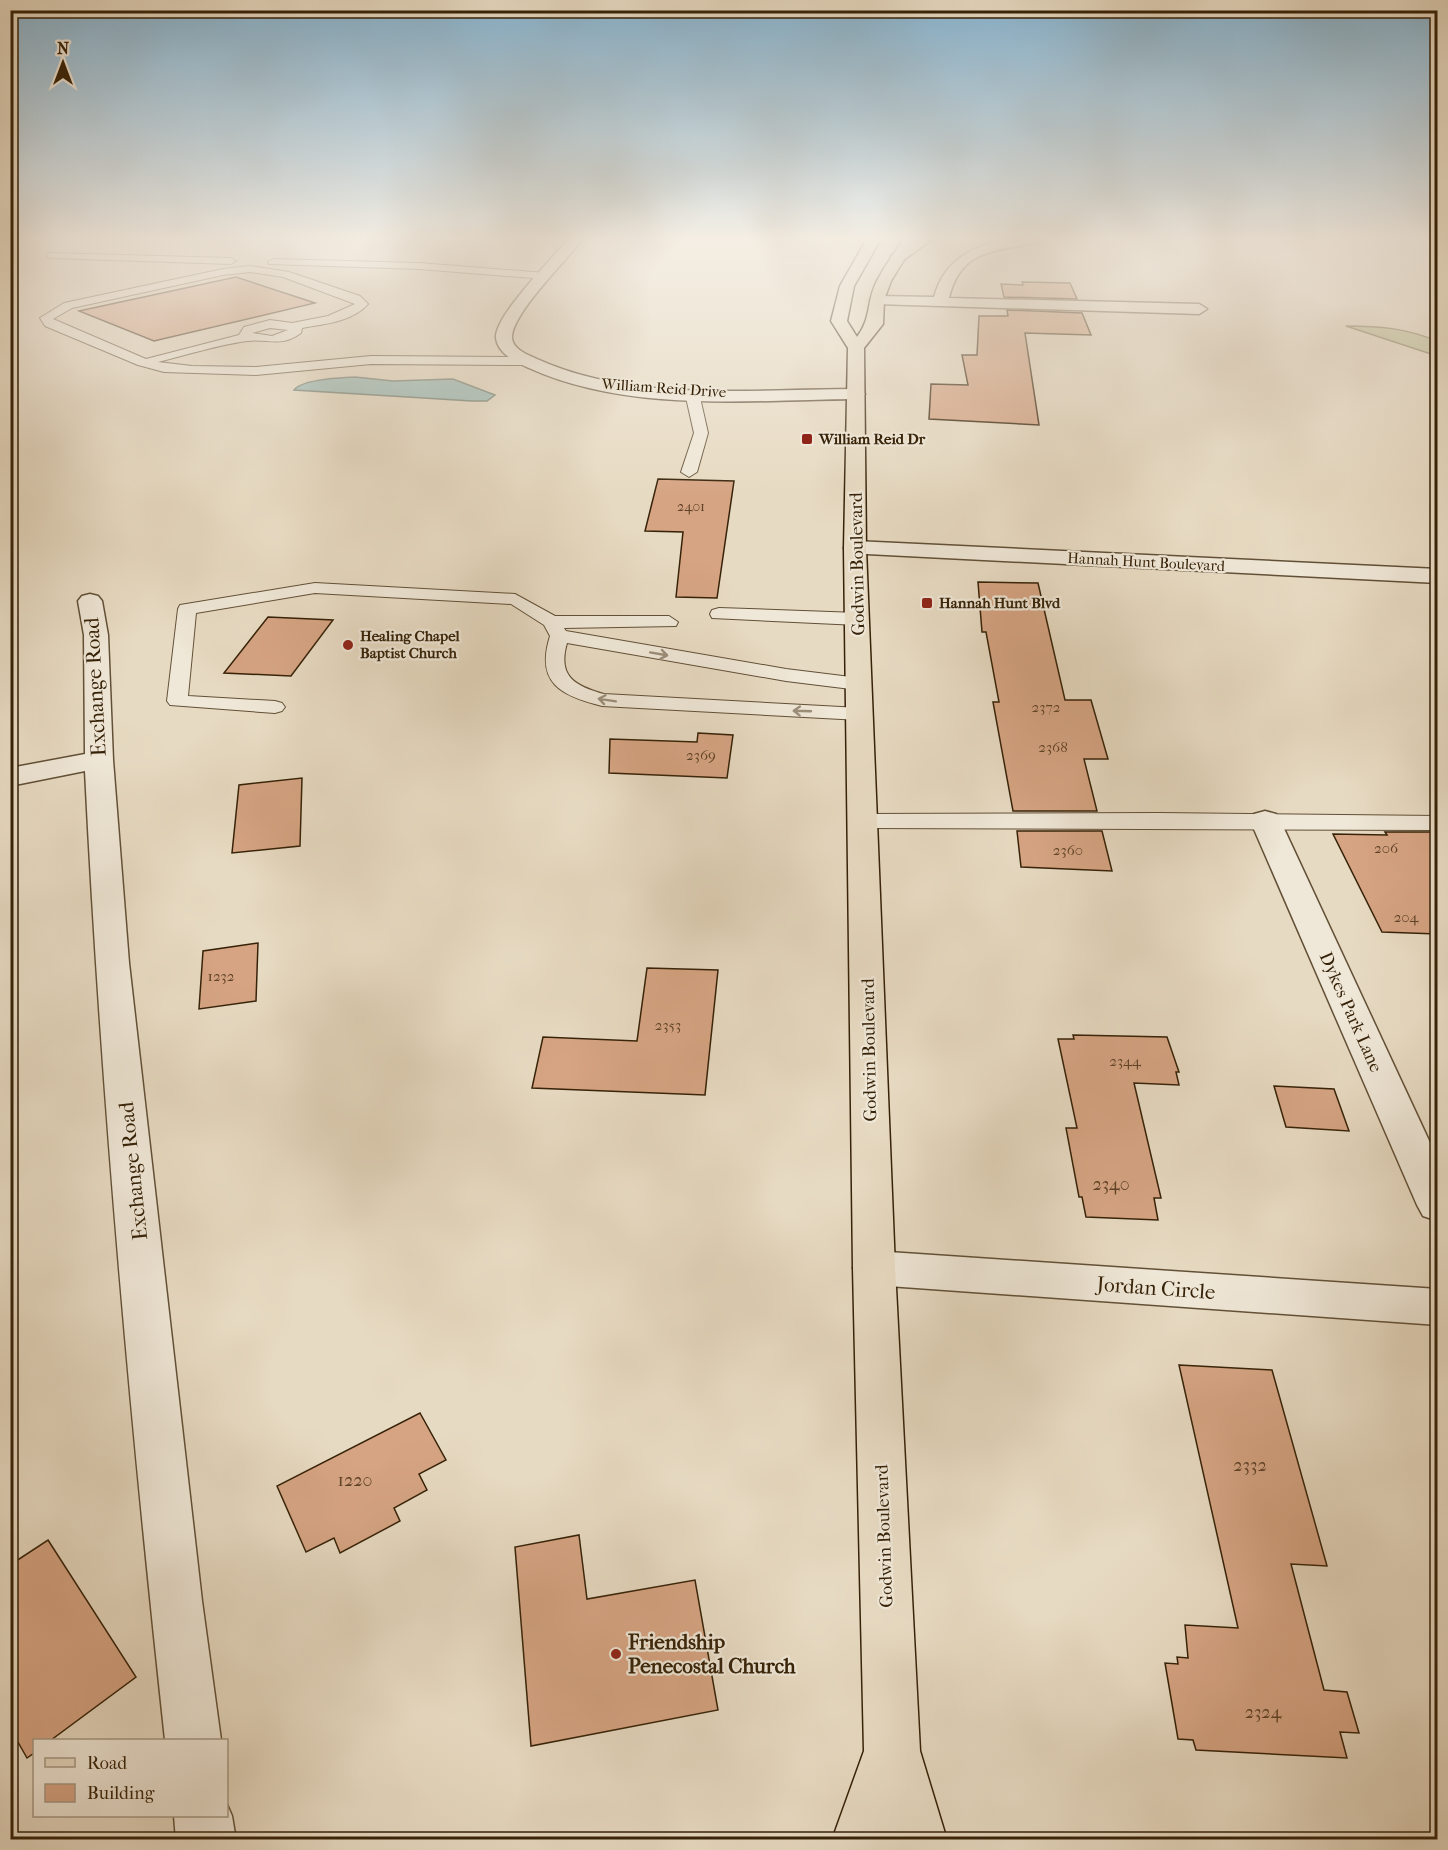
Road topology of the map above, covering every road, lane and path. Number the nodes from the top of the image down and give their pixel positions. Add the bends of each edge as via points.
1 (50, 323) edge
2 (304, 323) edge
3 (510, 323) edge
4 (840, 323) edge
5 (875, 323) edge
6 (856, 348) junction
7 (525, 361) junction
8 (143, 362) junction
9 (692, 393) junction
10 (856, 394) junction
11 (689, 472) dead end
12 (855, 548) junction
13 (1437, 576) edge
14 (90, 601) dead end
15 (719, 614) dead end
16 (858, 619) junction
17 (669, 622) dead end
18 (555, 629) junction
19 (860, 699) junction
20 (275, 706) dead end
21 (99, 760) junction
22 (10, 777) edge
23 (1265, 820) junction
24 (864, 821) junction
25 (1437, 823) edge
26 (1437, 1205) edge
27 (874, 1268) junction
28 (1437, 1307) edge
29 (193, 1739) edge
30 (892, 1751) junction
31 (203, 1817) edge
32 (206, 1839) edge
33 (862, 1839) edge
34 (917, 1839) edge

1 - 8 lane
2 - 8 lane via 293,326 295,333 285,337 248,337
3 - 7 street, William Reid Drive via 504,339 508,348
4 - 6 main road
5 - 6 main road
6 - 10 main road, Godwin Boulevard
7 - 8 lane via 371,360 256,371 173,369
7 - 9 street, William Reid Drive via 585,382
9 - 10 street, William Reid Drive
9 - 11 lane via 701,433
10 - 12 main road, Godwin Boulevard
12 - 13 street, Hannah Hunt Boulevard
12 - 16 main road, Godwin Boulevard
14 - 21 street, Exchange Road via 96,635
15 - 16 lane
16 - 19 main road, Godwin Boulevard
17 - 18 lane
18 -> 19 lane via 786,675
19 -> 18 lane via 639,704 602,700 573,691 561,681 556,668
18 - 20 lane via 515,599 315,588 187,609 177,701
19 - 24 main road, Godwin Boulevard
21 - 22 street
21 - 29 street, Exchange Road via 112,963
23 - 24 lane
23 - 25 lane
23 - 26 street, Dykes Park Lane
24 - 27 main road, Godwin Boulevard
27 - 28 street, Jordan Circle
27 - 30 main road, Godwin Boulevard
30 - 33 main road, Godwin Boulevard
30 - 34 main road, Godwin Boulevard
31 - 32 street

